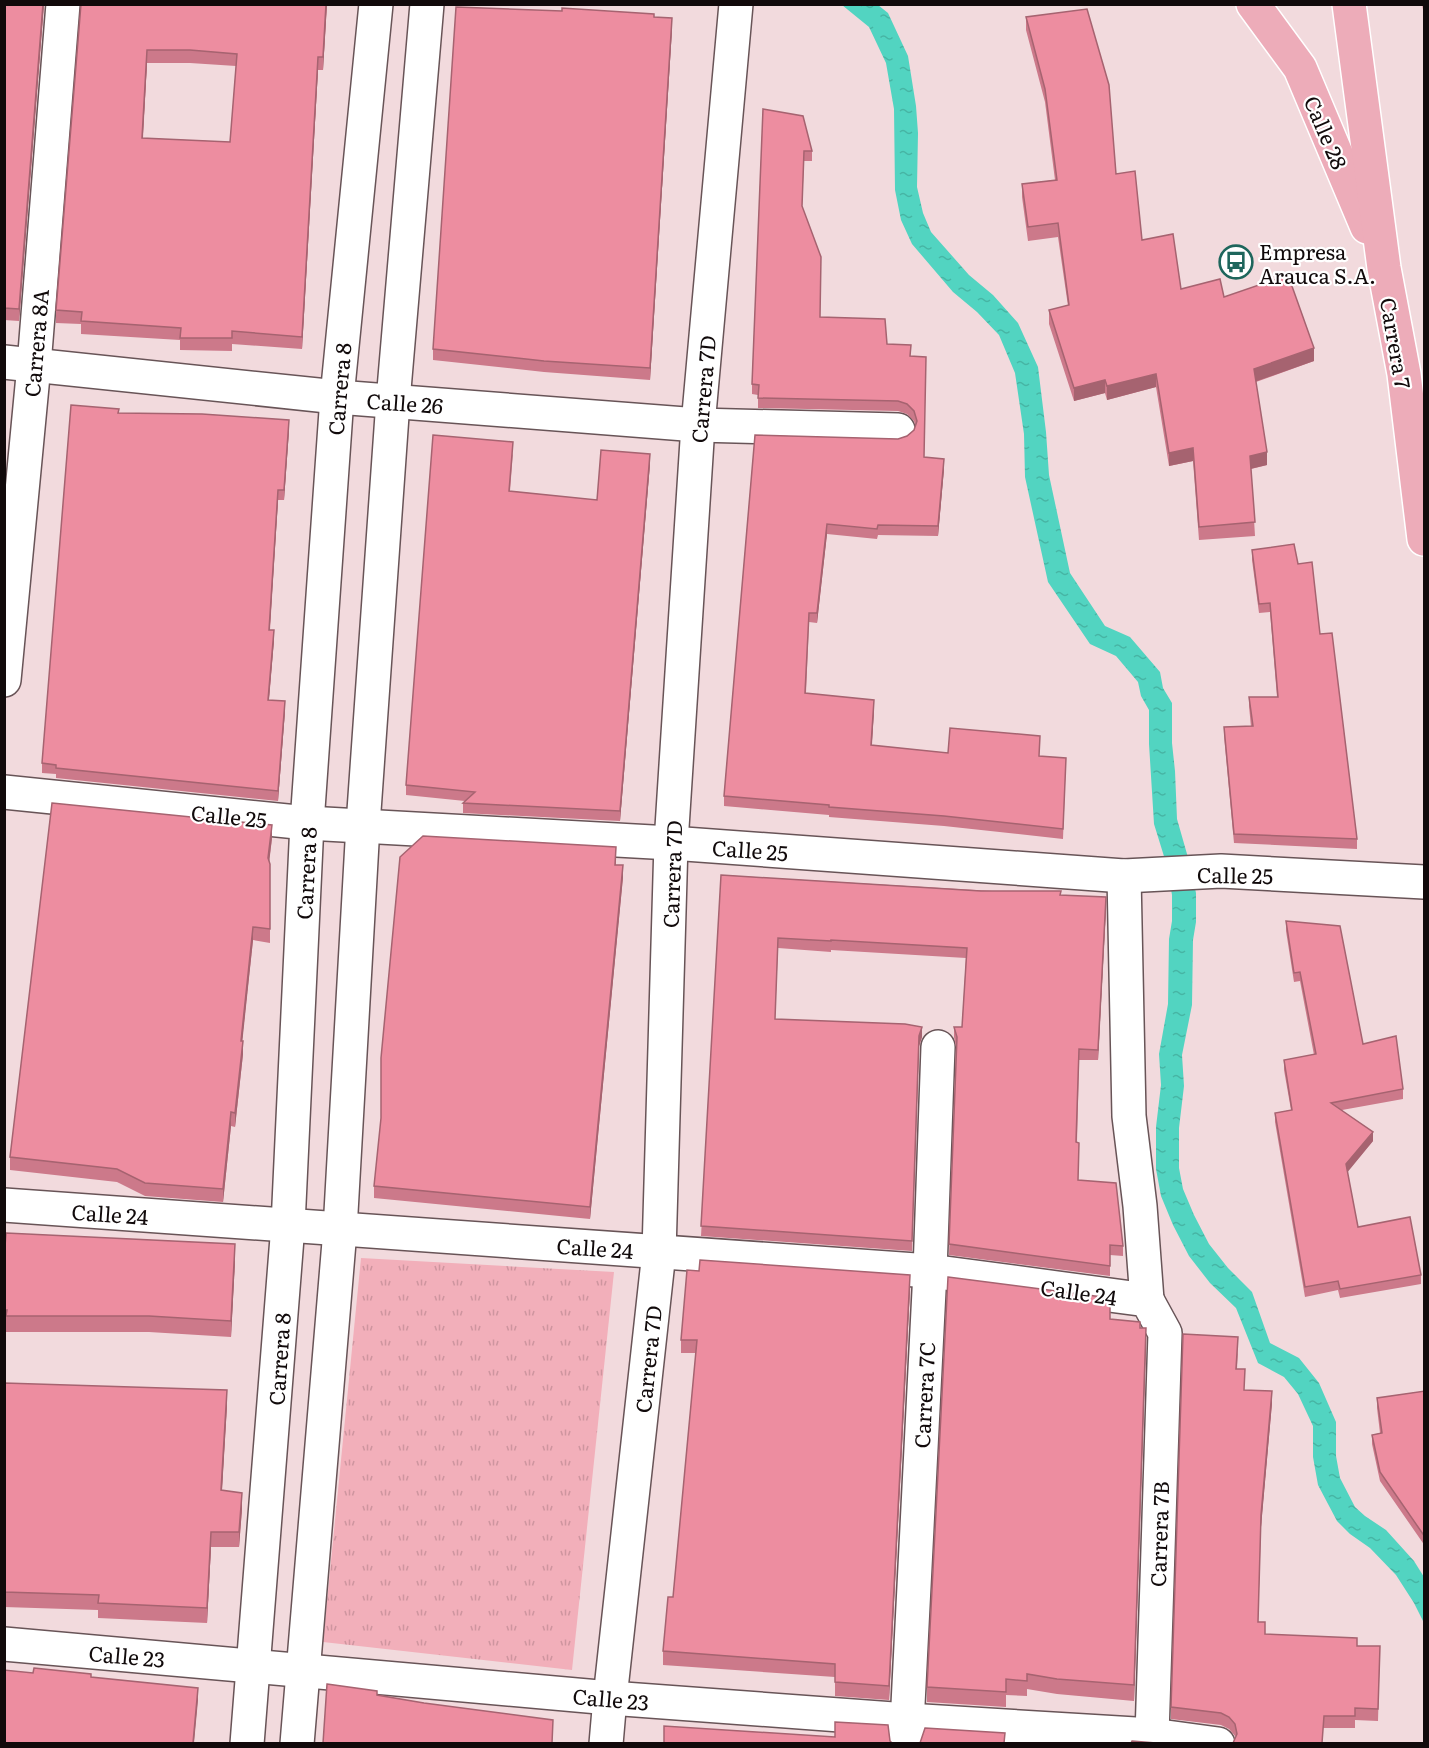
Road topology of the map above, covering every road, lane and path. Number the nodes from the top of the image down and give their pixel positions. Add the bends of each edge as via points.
1 (63, 4) edge
2 (376, 4) edge
3 (427, 4) edge
4 (736, 4) edge
5 (1253, 4) edge
6 (1349, 4) edge
7 (1384, 268) junction
8 (19, 364) edge
9 (337, 397) junction
10 (393, 401) junction
11 (698, 424) junction
12 (898, 430) dead end
13 (1422, 500) edge
14 (1425, 539) edge
15 (4, 680) edge
16 (4, 792) edge
17 (307, 823) junction
18 (363, 825) junction
19 (671, 843) junction
20 (1135, 876) junction
21 (1425, 882) edge
22 (938, 1047) dead end
23 (4, 1205) edge
24 (288, 1225) junction
25 (340, 1230) junction
26 (659, 1252) junction
27 (930, 1271) junction
28 (1147, 1300) junction
29 (1165, 1333) joint
30 (4, 1644) edge
31 (254, 1667) junction
32 (304, 1671) junction
33 (610, 1698) junction
34 (907, 1732) edge
35 (1152, 1735) junction
36 (1094, 1737) edge
37 (247, 1743) edge
38 (297, 1743) edge
39 (606, 1743) edge
40 (1218, 1743) edge

1 - 8 street, Carrera 8A
2 - 9 street, Carrera 8
3 - 10 street
4 - 11 street, Carrera 7D
5 - 7 main road, Calle 28 via 1300,68
6 - 7 main road, Carrera 7
7 - 13 main road, Carrera 7
8 - 9 street, Calle 26
8 - 15 street, Carrera 8A
9 - 10 street, Calle 26
9 - 17 street, Carrera 8
10 - 11 street, Calle 26
10 - 18 street
11 - 12 street, Calle 26
11 - 19 street, Carrera 7D
13 - 14 main road, Carrera 7
16 - 17 street, Calle 25
17 - 18 street, Calle 25
17 - 24 street, Carrera 8
18 - 19 street, Calle 25
18 - 25 street
19 - 20 street, Calle 25
19 - 26 street, Carrera 7D
20 - 21 street, Calle 25 via 1221,871
20 - 28 street via 1129,1116
22 - 27 street, Carrera 7C
23 - 24 street, Calle 24
24 - 25 street, Calle 24
24 - 31 street, Carrera 8
25 - 26 street, Calle 24
25 - 32 street
26 - 27 street, Calle 24
26 - 33 street, Carrera 7D
27 - 28 street, Calle 24
27 - 34 street, Carrera 7C
28 - 29 street, Calle 24
29 - 35 street, Carrera 7B
30 - 31 street, Calle 23
31 - 32 street, Calle 23
31 - 37 street, Carrera 8
32 - 33 street, Calle 23
32 - 38 street
33 - 34 street, Calle 23
33 - 39 street, Carrera 7D
34 - 36 street, Calle 23
35 - 36 street, Calle 23
35 - 40 street, Calle 23

